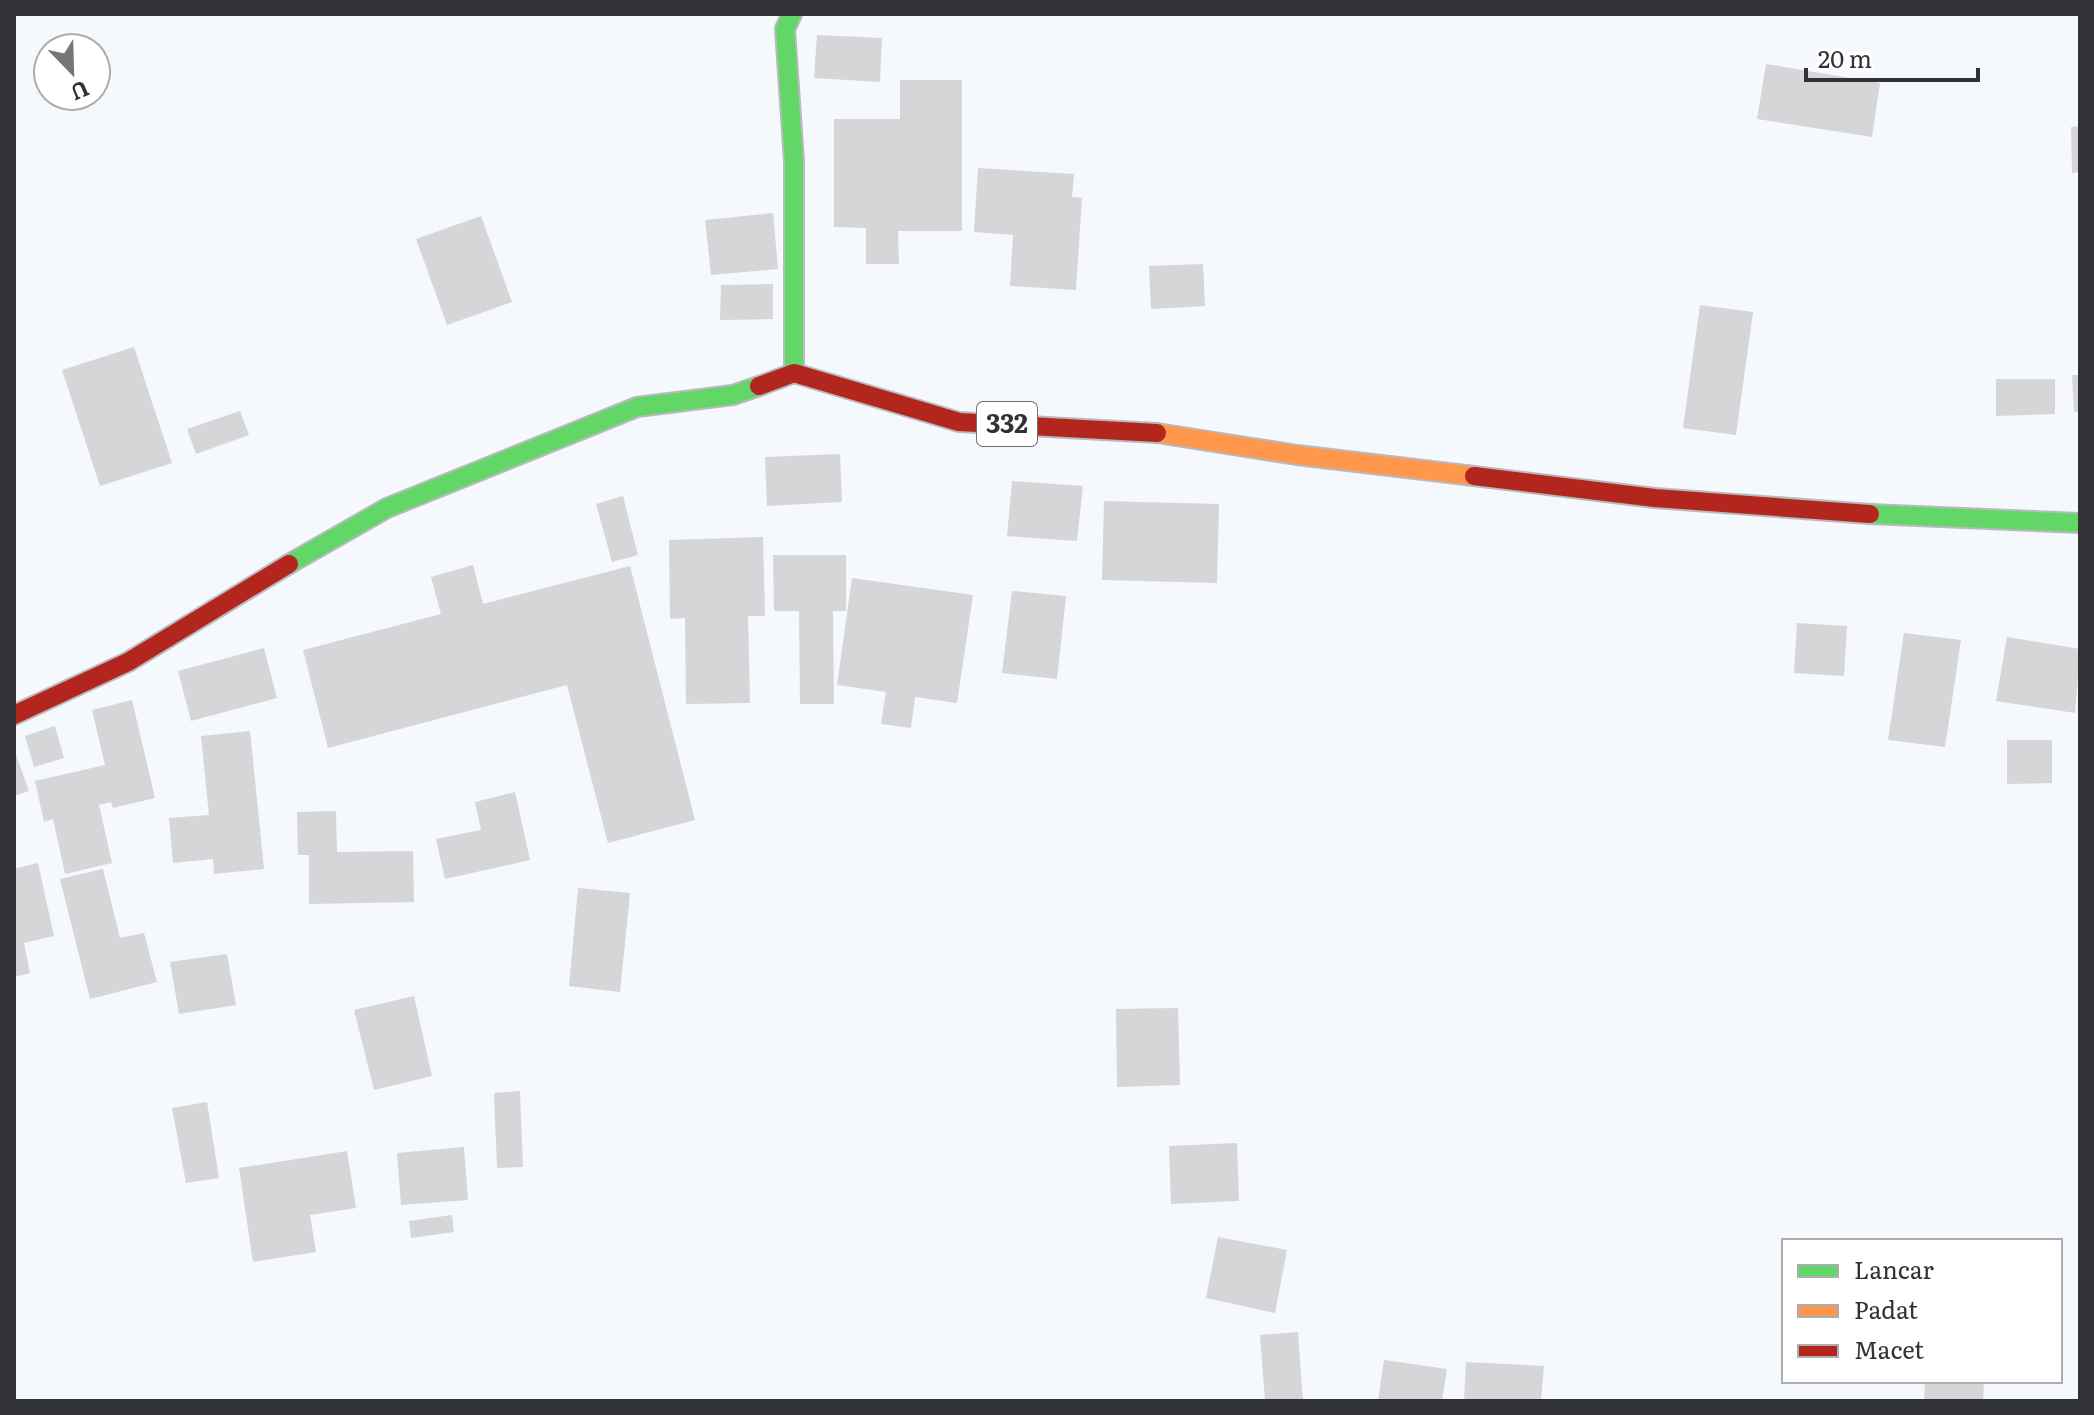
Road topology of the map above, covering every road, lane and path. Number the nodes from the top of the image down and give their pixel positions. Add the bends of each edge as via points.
1 (792, 14) edge
2 (794, 373) junction
3 (2080, 523) edge
4 (14, 715) edge

1 - 2 main road via 785,29 794,161
2 - 3 main road, 332 via 959,422 1144,431 1655,498 1957,520
2 - 4 main road via 733,395 637,407 387,508 128,662

